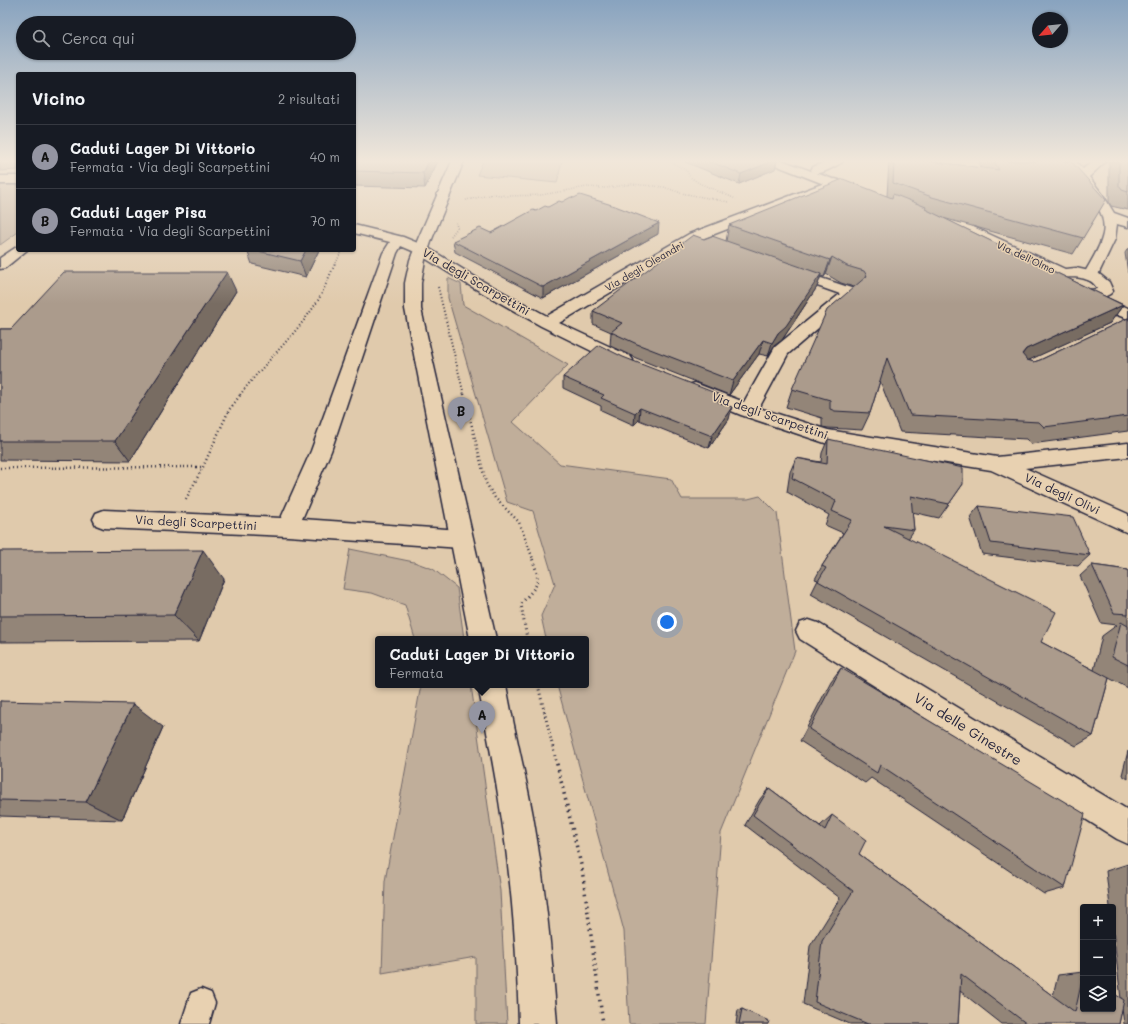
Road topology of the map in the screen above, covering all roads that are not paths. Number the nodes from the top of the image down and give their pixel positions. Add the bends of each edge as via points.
1 (437, 209) edge
2 (756, 209) edge
3 (1105, 209) edge
4 (922, 214) edge
5 (1109, 216) junction
6 (1128, 223) edge
7 (356, 230) edge
8 (694, 237) junction
9 (398, 240) junction
10 (716, 245) edge
11 (420, 249) junction
12 (17, 252) edge
13 (0, 265) edge
14 (776, 266) edge
15 (1057, 276) junction
16 (1091, 276) junction
17 (1105, 291) junction
18 (1089, 295) junction
19 (1128, 310) edge
20 (1128, 314) edge
21 (547, 323) junction
22 (636, 366) edge
23 (678, 383) edge
24 (748, 411) junction
25 (1128, 450) edge
26 (997, 464) junction
27 (104, 519) dead end
28 (1128, 524) edge
29 (288, 527) junction
30 (461, 539) junction
31 (809, 630) dead end
32 (482, 636) edge
33 (493, 688) edge
34 (1128, 828) edge
35 (538, 1024) edge

1 - 11 street
2 - 8 street, Via degli Oleandri
3 - 5 street
4 - 15 street, Via dell'Olmo
5 - 6 street
5 - 16 street via 1111,232
7 - 9 street, Via degli Scarpettini
8 - 10 street
8 - 21 street, Via degli Oleandri
9 - 11 street, Via degli Scarpettini
9 - 29 street via 390,253 321,451
11 - 21 street, Via degli Scarpettini
11 - 30 street via 413,280 413,309
12 - 13 street
14 - 24 street via 851,293 781,351
15 - 16 street, Via dell'Olmo via 1071,271
15 - 18 street, Via dell'Olmo via 1058,283 1071,291
16 - 17 street via 1103,284
17 - 18 street, Via dell'Olmo
17 - 19 street
18 - 20 street, Via dell'Olmo
21 - 22 street, Via degli Scarpettini
23 - 24 street, Via degli Scarpettini
24 - 26 street, Via degli Scarpettini via 828,437
25 - 26 street, Via degli Scarpettini
26 - 28 street, Via degli Olivi
27 - 29 street, Via degli Scarpettini
29 - 30 street, Via degli Scarpettini
30 - 32 street
31 - 34 street, Via delle Ginestre
33 - 35 street via 522,846 530,908

